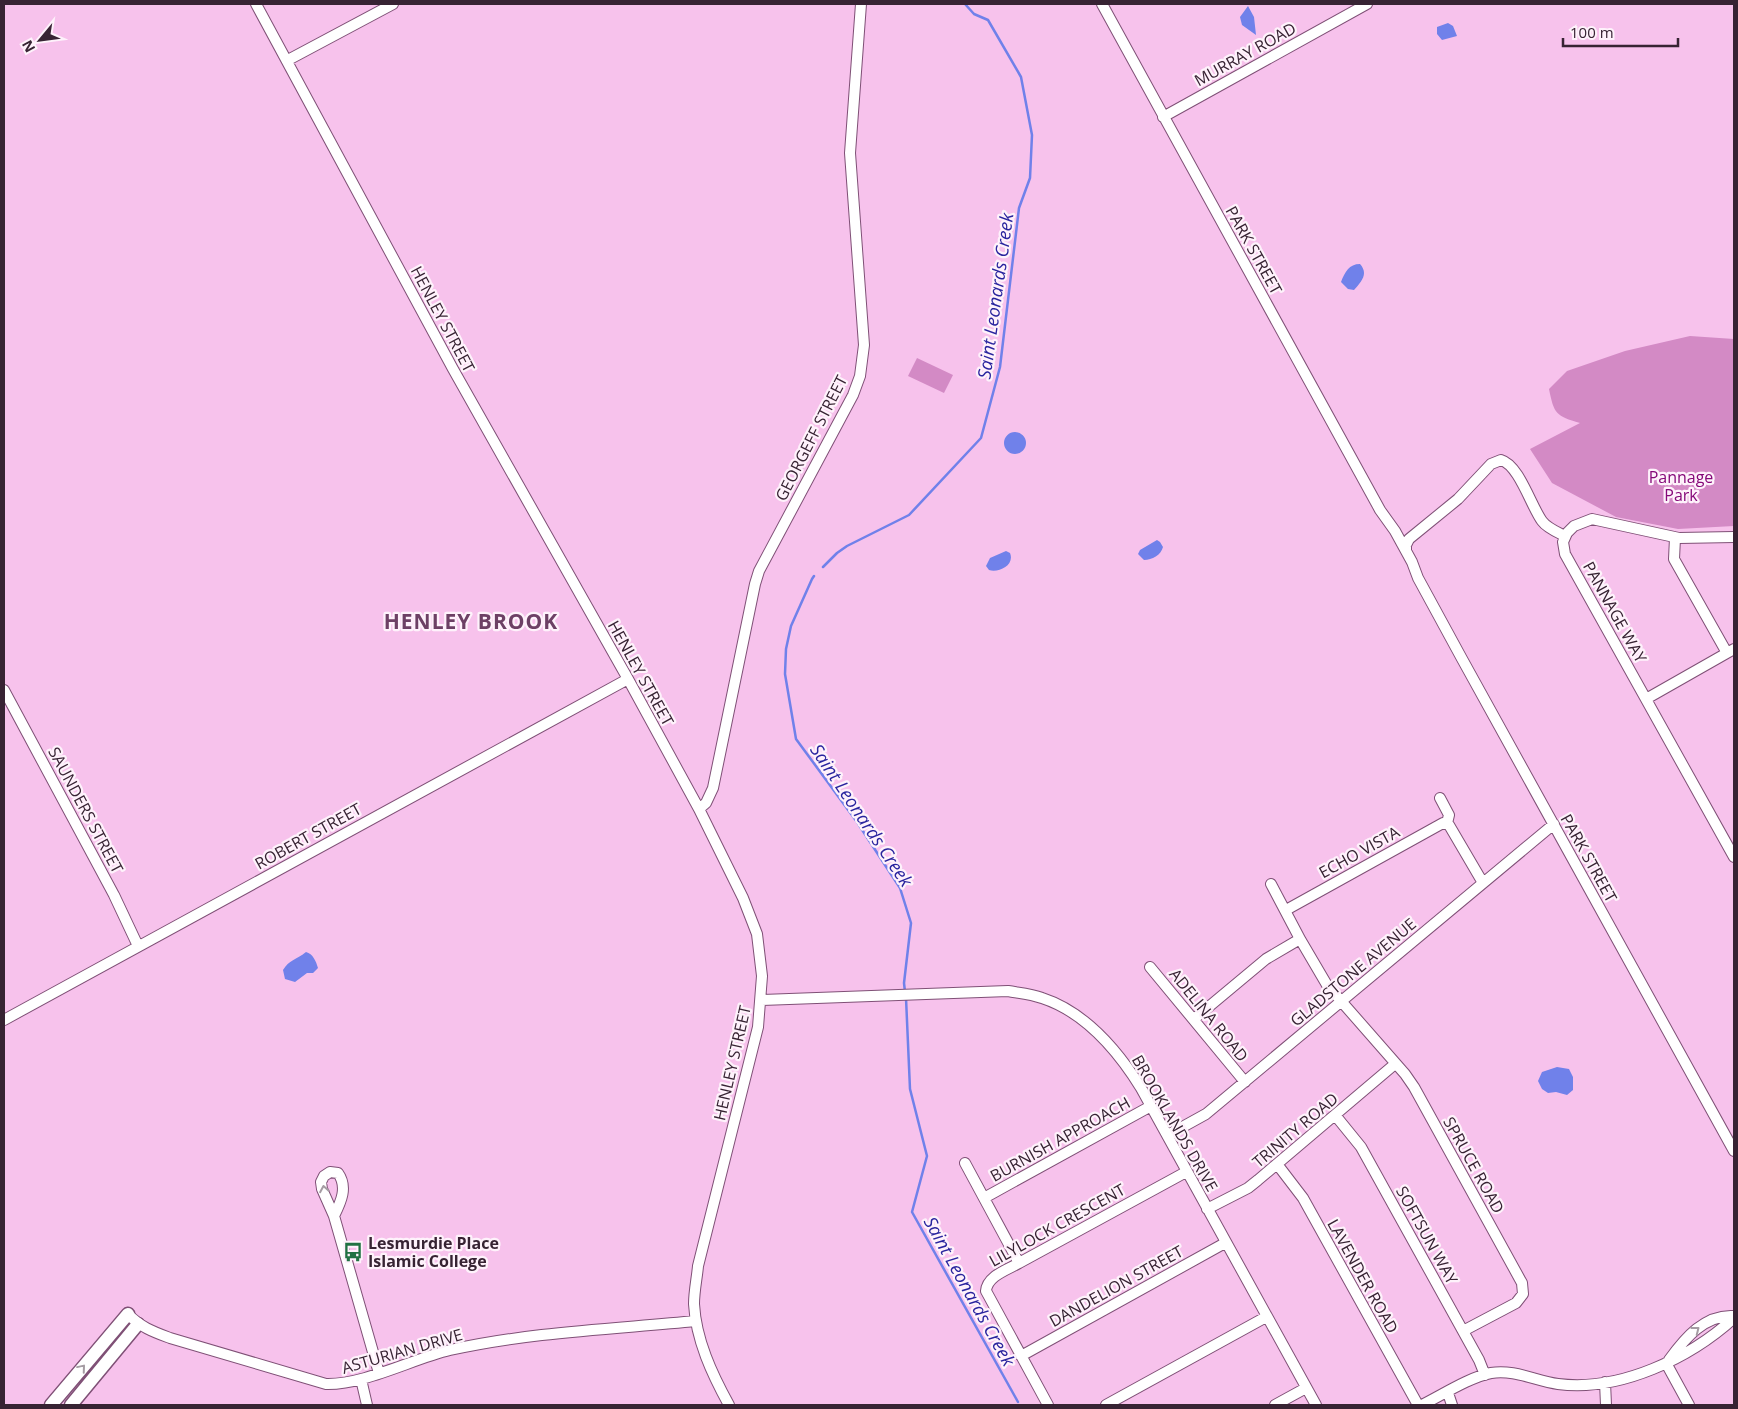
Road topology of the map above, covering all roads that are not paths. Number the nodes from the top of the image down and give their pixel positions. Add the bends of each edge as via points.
1 (256, 4) edge
2 (393, 4) edge
3 (861, 4) edge
4 (1102, 4) edge
5 (1367, 4) edge
6 (288, 60) junction
7 (1163, 116) junction
8 (1380, 510) junction
9 (1565, 536) junction
10 (1734, 537) edge
11 (1675, 538) junction
12 (1406, 551) junction
13 (1418, 578) junction
14 (1731, 651) edge
15 (628, 678) junction
16 (4, 690) edge
17 (1646, 699) junction
18 (1440, 798) dead end
19 (699, 809) junction
20 (1447, 823) junction
21 (1554, 824) junction
22 (1734, 856) edge
23 (1483, 883) junction
24 (1271, 884) dead end
25 (1286, 910) junction
26 (1300, 939) junction
27 (138, 946) junction
28 (1150, 967) dead end
29 (761, 1000) junction
30 (1341, 1002) junction
31 (1194, 1019) junction
32 (4, 1020) edge
33 (1395, 1064) junction
34 (1244, 1082) junction
35 (1151, 1106) junction
36 (1335, 1115) junction
37 (1168, 1135) junction
38 (1734, 1151) edge
39 (964, 1163) dead end
40 (1277, 1164) junction
41 (1186, 1172) junction
42 (984, 1198) junction
43 (1207, 1209) junction
44 (334, 1216) dead end
45 (1226, 1243) junction
46 (1019, 1263) junction
47 (128, 1314) joint
48 (1266, 1317) junction
49 (1734, 1317) edge
50 (696, 1321) junction
51 (138, 1324) junction
52 (1463, 1331) junction
53 (1021, 1356) junction
54 (1667, 1362) junction
55 (380, 1373) junction
56 (1485, 1374) junction
57 (361, 1379) junction
58 (1605, 1382) junction
59 (1306, 1388) junction
60 (1448, 1393) junction
61 (51, 1405) edge
62 (71, 1405) edge
63 (367, 1405) edge
64 (729, 1405) edge
65 (1048, 1405) edge
66 (1106, 1405) edge
67 (1275, 1405) edge
68 (1316, 1405) edge
69 (1418, 1405) edge
70 (1422, 1405) edge
71 (1452, 1405) edge
72 (1606, 1405) edge
73 (1689, 1405) edge

1 - 6 street, HENLEY STREET
2 - 6 street
3 - 19 street, GEORGEFF STREET via 850,153 864,344 860,376 853,395 759,571 714,788
4 - 7 street, PARK STREET
5 - 7 street, MURRAY ROAD
6 - 15 street, HENLEY STREET via 453,369
7 - 8 street, PARK STREET
8 - 12 street, PARK STREET
8 - 13 street, PARK STREET via 1398,548
9 - 11 street via 1574,526 1592,519
9 - 12 street via 1543,522 1516,473 1501,460 1491,464 1458,499 1410,539
9 - 17 street, PANNAGE WAY via 1565,554
10 - 11 street
11 - 14 street via 1674,559
12 - 13 street, PARK STREET
13 - 21 street, PARK STREET
14 - 17 street
15 - 19 street, HENLEY STREET
15 - 27 street, ROBERT STREET
16 - 27 street, SAUNDERS STREET
17 - 22 street, PANNAGE WAY
18 - 20 street via 1449,815
19 - 29 street, HENLEY STREET via 757,934
20 - 23 street
20 - 25 street, ECHO VISTA
21 - 23 street, GLADSTONE AVENUE
21 - 38 street, PARK STREET
23 - 30 street, GLADSTONE AVENUE
24 - 25 street, SPRUCE ROAD
25 - 26 street, SPRUCE ROAD
26 - 30 street, SPRUCE ROAD
26 - 31 street via 1266,958
27 - 32 street, ROBERT STREET
28 - 31 street, ADELINA ROAD
29 - 35 street, BROOKLANDS DRIVE via 1008,991 1042,998 1068,1010 1093,1028 1127,1066
29 - 50 street, HENLEY STREET via 758,1027 698,1266 694,1302
30 - 33 street, SPRUCE ROAD
30 - 34 street, GLADSTONE AVENUE
31 - 34 street, ADELINA ROAD
33 - 36 street, TRINITY ROAD
33 - 52 street, SPRUCE ROAD via 1414,1087 1522,1283 1523,1294 1516,1303
34 - 37 street, GLADSTONE AVENUE via 1206,1114
35 - 37 street, BROOKLANDS DRIVE
35 - 42 street, BURNISH APPROACH
36 - 40 street, TRINITY ROAD
36 - 52 street, SOFTSUN WAY via 1361,1148
37 - 41 street, BROOKLANDS DRIVE
39 - 42 street
40 - 43 street, TRINITY ROAD via 1248,1188
40 - 69 street, LAVENDER ROAD via 1303,1198
41 - 43 street, BROOKLANDS DRIVE
41 - 46 street, LILYLOCK CRESCENT
42 - 46 street
43 - 45 street, BROOKLANDS DRIVE
44 - 55 street
45 - 48 street, BROOKLANDS DRIVE
45 - 53 street, DANDELION STREET
46 - 53 street, LILYLOCK CRESCENT via 989,1281 986,1292
47 - 51 street, ASTURIAN DRIVE
61 -> 47 main road
48 - 59 street, BROOKLANDS DRIVE
48 - 66 street
49 - 54 street via 1699,1346
54 -> 49 street via 1697,1327 1725,1316
50 - 55 street, ASTURIAN DRIVE via 512,1338 448,1350
50 - 64 street, HENLEY STREET via 714,1378
51 - 57 street, ASTURIAN DRIVE via 170,1338 326,1384
51 - 62 main road
52 - 56 street, SOFTSUN WAY
53 - 65 street, LILYLOCK CRESCENT
54 - 58 street via 1626,1379
54 - 73 street
55 - 57 street, ASTURIAN DRIVE
56 - 58 street via 1504,1372 1570,1385
56 - 60 street
57 - 63 street
58 - 72 street
59 - 67 street
59 - 68 street, BROOKLANDS DRIVE
60 - 70 street
60 - 71 street

